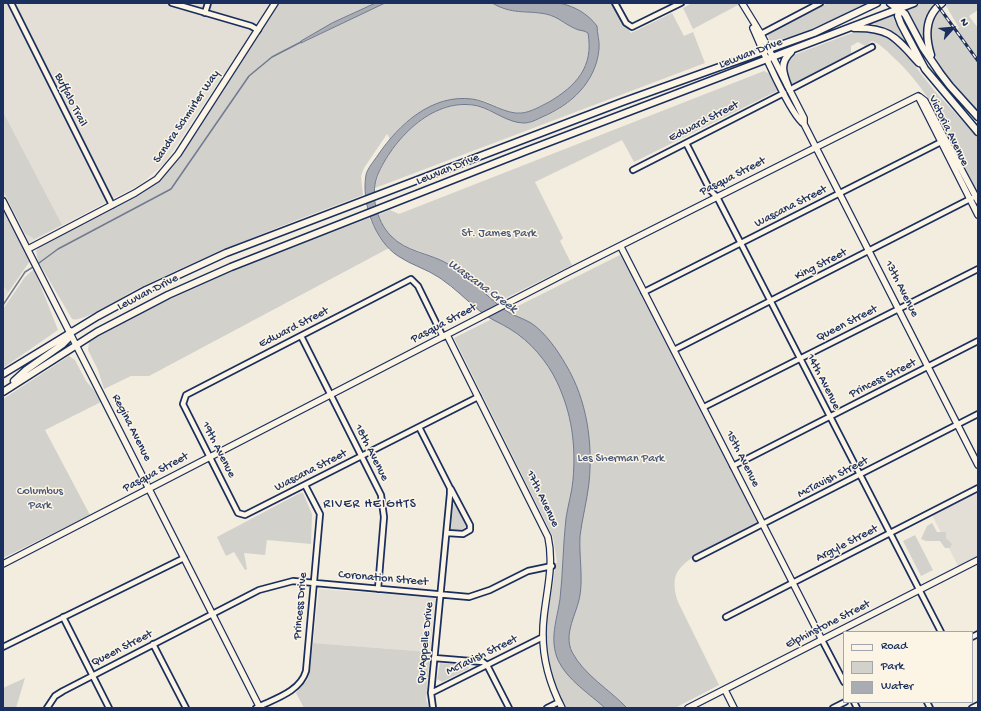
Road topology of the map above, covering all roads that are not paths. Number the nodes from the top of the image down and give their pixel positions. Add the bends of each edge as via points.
1 (11, 3) edge
2 (172, 3) edge
3 (208, 3) edge
4 (275, 3) edge
5 (615, 3) edge
6 (681, 3) edge
7 (742, 3) edge
8 (820, 3) edge
9 (877, 3) edge
10 (890, 3) edge
11 (914, 3) edge
12 (942, 3) edge
13 (899, 6) edge
14 (205, 13) junction
15 (750, 18) junction
16 (848, 29) junction
17 (258, 30) junction
18 (761, 34) junction
19 (872, 47) dead end
20 (766, 50) junction
21 (793, 50) junction
22 (770, 58) junction
23 (932, 60) junction
24 (925, 69) junction
25 (787, 90) junction
26 (918, 96) joint
27 (978, 117) edge
28 (978, 132) edge
29 (944, 141) junction
30 (686, 142) junction
31 (816, 147) junction
32 (633, 170) dead end
33 (839, 193) junction
34 (717, 197) junction
35 (975, 199) edge
36 (3, 200) edge
37 (112, 205) junction
38 (978, 215) edge
39 (741, 244) junction
40 (621, 246) junction
41 (28, 249) junction
42 (869, 251) junction
43 (978, 269) edge
44 (411, 279) joint
45 (644, 292) junction
46 (771, 302) junction
47 (899, 310) junction
48 (70, 331) junction
49 (301, 336) junction
50 (445, 336) junction
51 (978, 341) edge
52 (76, 344) junction
53 (674, 350) junction
54 (800, 359) junction
55 (928, 367) junction
56 (3, 374) edge
57 (5, 390) edge
58 (186, 395) joint
59 (331, 396) junction
60 (478, 397) junction
61 (704, 407) junction
62 (978, 414) edge
63 (830, 417) junction
64 (958, 425) junction
65 (419, 427) junction
66 (362, 456) junction
67 (210, 457) junction
68 (978, 465) edge
69 (733, 466) junction
70 (860, 475) junction
71 (305, 485) junction
72 (450, 488) junction
73 (978, 488) edge
74 (150, 489) junction
75 (238, 513) joint
76 (763, 524) junction
77 (447, 533) junction
78 (890, 533) junction
79 (184, 558) junction
80 (696, 558) dead end
81 (978, 560) edge
82 (3, 564) edge
83 (552, 566) junction
84 (793, 582) junction
85 (313, 583) junction
86 (378, 589) junction
87 (920, 590) junction
88 (440, 594) junction
89 (213, 614) junction
90 (63, 617) junction
91 (726, 617) dead end
92 (940, 631) edge
93 (543, 637) junction
94 (822, 640) junction
95 (153, 644) junction
96 (3, 647) edge
97 (434, 658) junction
98 (487, 665) junction
99 (93, 675) junction
100 (843, 680) edge
101 (725, 690) junction
102 (431, 693) junction
103 (559, 702) junction
104 (843, 703) edge
105 (978, 705) edge
106 (258, 707) edge
107 (47, 708) edge
108 (109, 708) edge
109 (186, 708) edge
110 (433, 708) edge
111 (509, 708) edge
112 (546, 708) edge
113 (562, 708) edge
114 (688, 708) edge
115 (734, 708) edge
116 (833, 708) edge
117 (972, 708) edge

1 - 37 street, Buffalo Trail
2 - 14 street
3 - 14 street
4 - 17 street, Sandra Schmirler Way
5 - 6 street via 629,26 637,26
7 - 15 street, 13th Avenue
8 - 18 street
9 - 20 main road, Lewvan Drive via 814,33
10 - 13 main road
11 - 13 main road, Lewvan Drive
12 - 23 main road via 931,16 928,25 928,44
13 - 16 main road, Lewvan Drive
13 - 23 main road
13 - 24 main road via 898,16 901,24
14 - 17 street
15 - 18 street, 13th Avenue
15 - 20 street, 13th Avenue
16 - 21 main road, Lewvan Drive
16 - 24 main road via 879,30 893,36
17 - 37 street, Sandra Schmirler Way via 172,163 147,186
18 - 20 street, 13th Avenue
19 - 25 street, Edward Street
20 - 22 street, 13th Avenue
20 - 48 main road, Lewvan Drive via 257,240 134,296
21 - 22 main road, Lewvan Drive
21 - 25 main road via 786,56 782,65
22 - 25 street, 13th Avenue
22 - 52 main road, Lewvan Drive via 202,279
23 - 27 main road via 950,86
24 - 28 main road
25 - 30 street, Edward Street
25 - 31 street, 13th Avenue via 799,121 804,124
26 - 29 street, Victoria Avenue
26 - 31 street, Pasqua Street
29 - 33 street, Wascana Street
29 - 35 street, Victoria Avenue
30 - 32 street, Edward Street
30 - 34 street, 14th Avenue via 710,190
31 - 33 street, 13th Avenue
31 - 34 street, Pasqua Street
33 - 39 street, Wascana Street
33 - 42 street, 13th Avenue
34 - 39 street, 14th Avenue
34 - 40 street, Pasqua Street
35 - 38 street, Victoria Avenue
35 - 42 street, King Street
36 - 41 street, Regina Avenue
37 - 41 street, Sandra Schmirler Way
39 - 45 street, Wascana Street
39 - 46 street, 14th Avenue
40 - 45 street, 15th Avenue
40 - 50 street, Pasqua Street
41 - 48 street, Regina Avenue
42 - 46 street, King Street
42 - 47 street, 13th Avenue
43 - 47 street, Queen Street
44 - 49 street, Edward Street
44 - 50 street, 17th Avenue via 418,286
45 - 53 street, 15th Avenue
46 - 53 street, King Street
46 - 54 street, 14th Avenue
47 - 54 street, Queen Street
47 - 55 street, 13th Avenue
48 - 52 street, Regina Avenue
48 - 56 main road, Lewvan Drive
48 - 57 main road, Lewvan Drive via 68,339 63,344 26,370
49 - 58 street, Edward Street
49 - 59 street, 18th Avenue
50 - 59 street, Pasqua Street
50 - 60 street, 17th Avenue
51 - 55 street, Princess Street
52 - 57 main road, Lewvan Drive
52 - 74 street, Regina Avenue
53 - 61 street, 15th Avenue
54 - 61 street, Queen Street
54 - 63 street, 14th Avenue
55 - 63 street, Princess Street
55 - 64 street, 13th Avenue
58 - 67 street, 19th Avenue via 183,404
59 - 66 street, 18th Avenue
59 - 67 street, Pasqua Street
60 - 65 street, Wascana Street
60 - 83 street, 17th Avenue via 544,527 551,549
61 - 69 street, 15th Avenue
62 - 64 street, McTavish Street
63 - 69 street, Princess Street
63 - 70 street, 14th Avenue
64 - 68 street, 13th Avenue
64 - 70 street, McTavish Street
65 - 66 street, Wascana Street
65 - 72 street
66 - 71 street, Wascana Street
66 - 86 street, 18th Avenue via 381,495 384,517
67 - 74 street, Pasqua Street
67 - 75 street, 19th Avenue
69 - 76 street, 15th Avenue
70 - 76 street, McTavish Street
70 - 78 street, 14th Avenue
71 - 75 street, Wascana Street via 245,515
71 - 85 street, Princess Drive via 320,514
72 - 77 street, Qu'Appelle Drive
72 - 77 street via 470,525 470,530 463,534
73 - 78 street, Argyle Street
74 - 79 street, Regina Avenue
74 - 82 street, Pasqua Street
76 - 80 street, McTavish Street
76 - 84 street, 15th Avenue
77 - 88 street, Qu'Appelle Drive
78 - 84 street, Argyle Street
78 - 87 street, 14th Avenue
79 - 89 street, Regina Avenue
79 - 90 street
81 - 87 street, Elphinstone Street
83 - 88 street, Coronation Street via 528,571 477,595 469,597
83 - 93 street, 17th Avenue
84 - 91 street, Argyle Street
84 - 94 street, 15th Avenue
85 - 86 street, Coronation Street
85 - 89 street, Coronation Street via 280,583 260,590
85 - 106 street, Princess Drive via 304,678 292,690
86 - 88 street, Coronation Street
87 - 92 street, 14th Avenue
87 - 94 street, Elphinstone Street
88 - 97 street, Qu'Appelle Drive
89 - 95 street, Queen Street
89 - 106 street, Regina Avenue
90 - 96 street
90 - 99 street
93 - 98 street, McTavish Street
93 - 103 street, 17th Avenue via 548,672
94 - 100 street, 15th Avenue
94 - 101 street, Elphinstone Street
95 - 99 street, Queen Street
95 - 109 street
97 - 98 street via 483,662
97 - 102 street, Qu'Appelle Drive
98 - 102 street, McTavish Street
98 - 111 street
99 - 107 street, Queen Street via 55,696
99 - 108 street
101 - 114 street, Elphinstone Street
101 - 115 street
102 - 110 street, Qu'Appelle Drive
103 - 112 street
103 - 113 street, 17th Avenue
104 - 116 street
105 - 117 street

